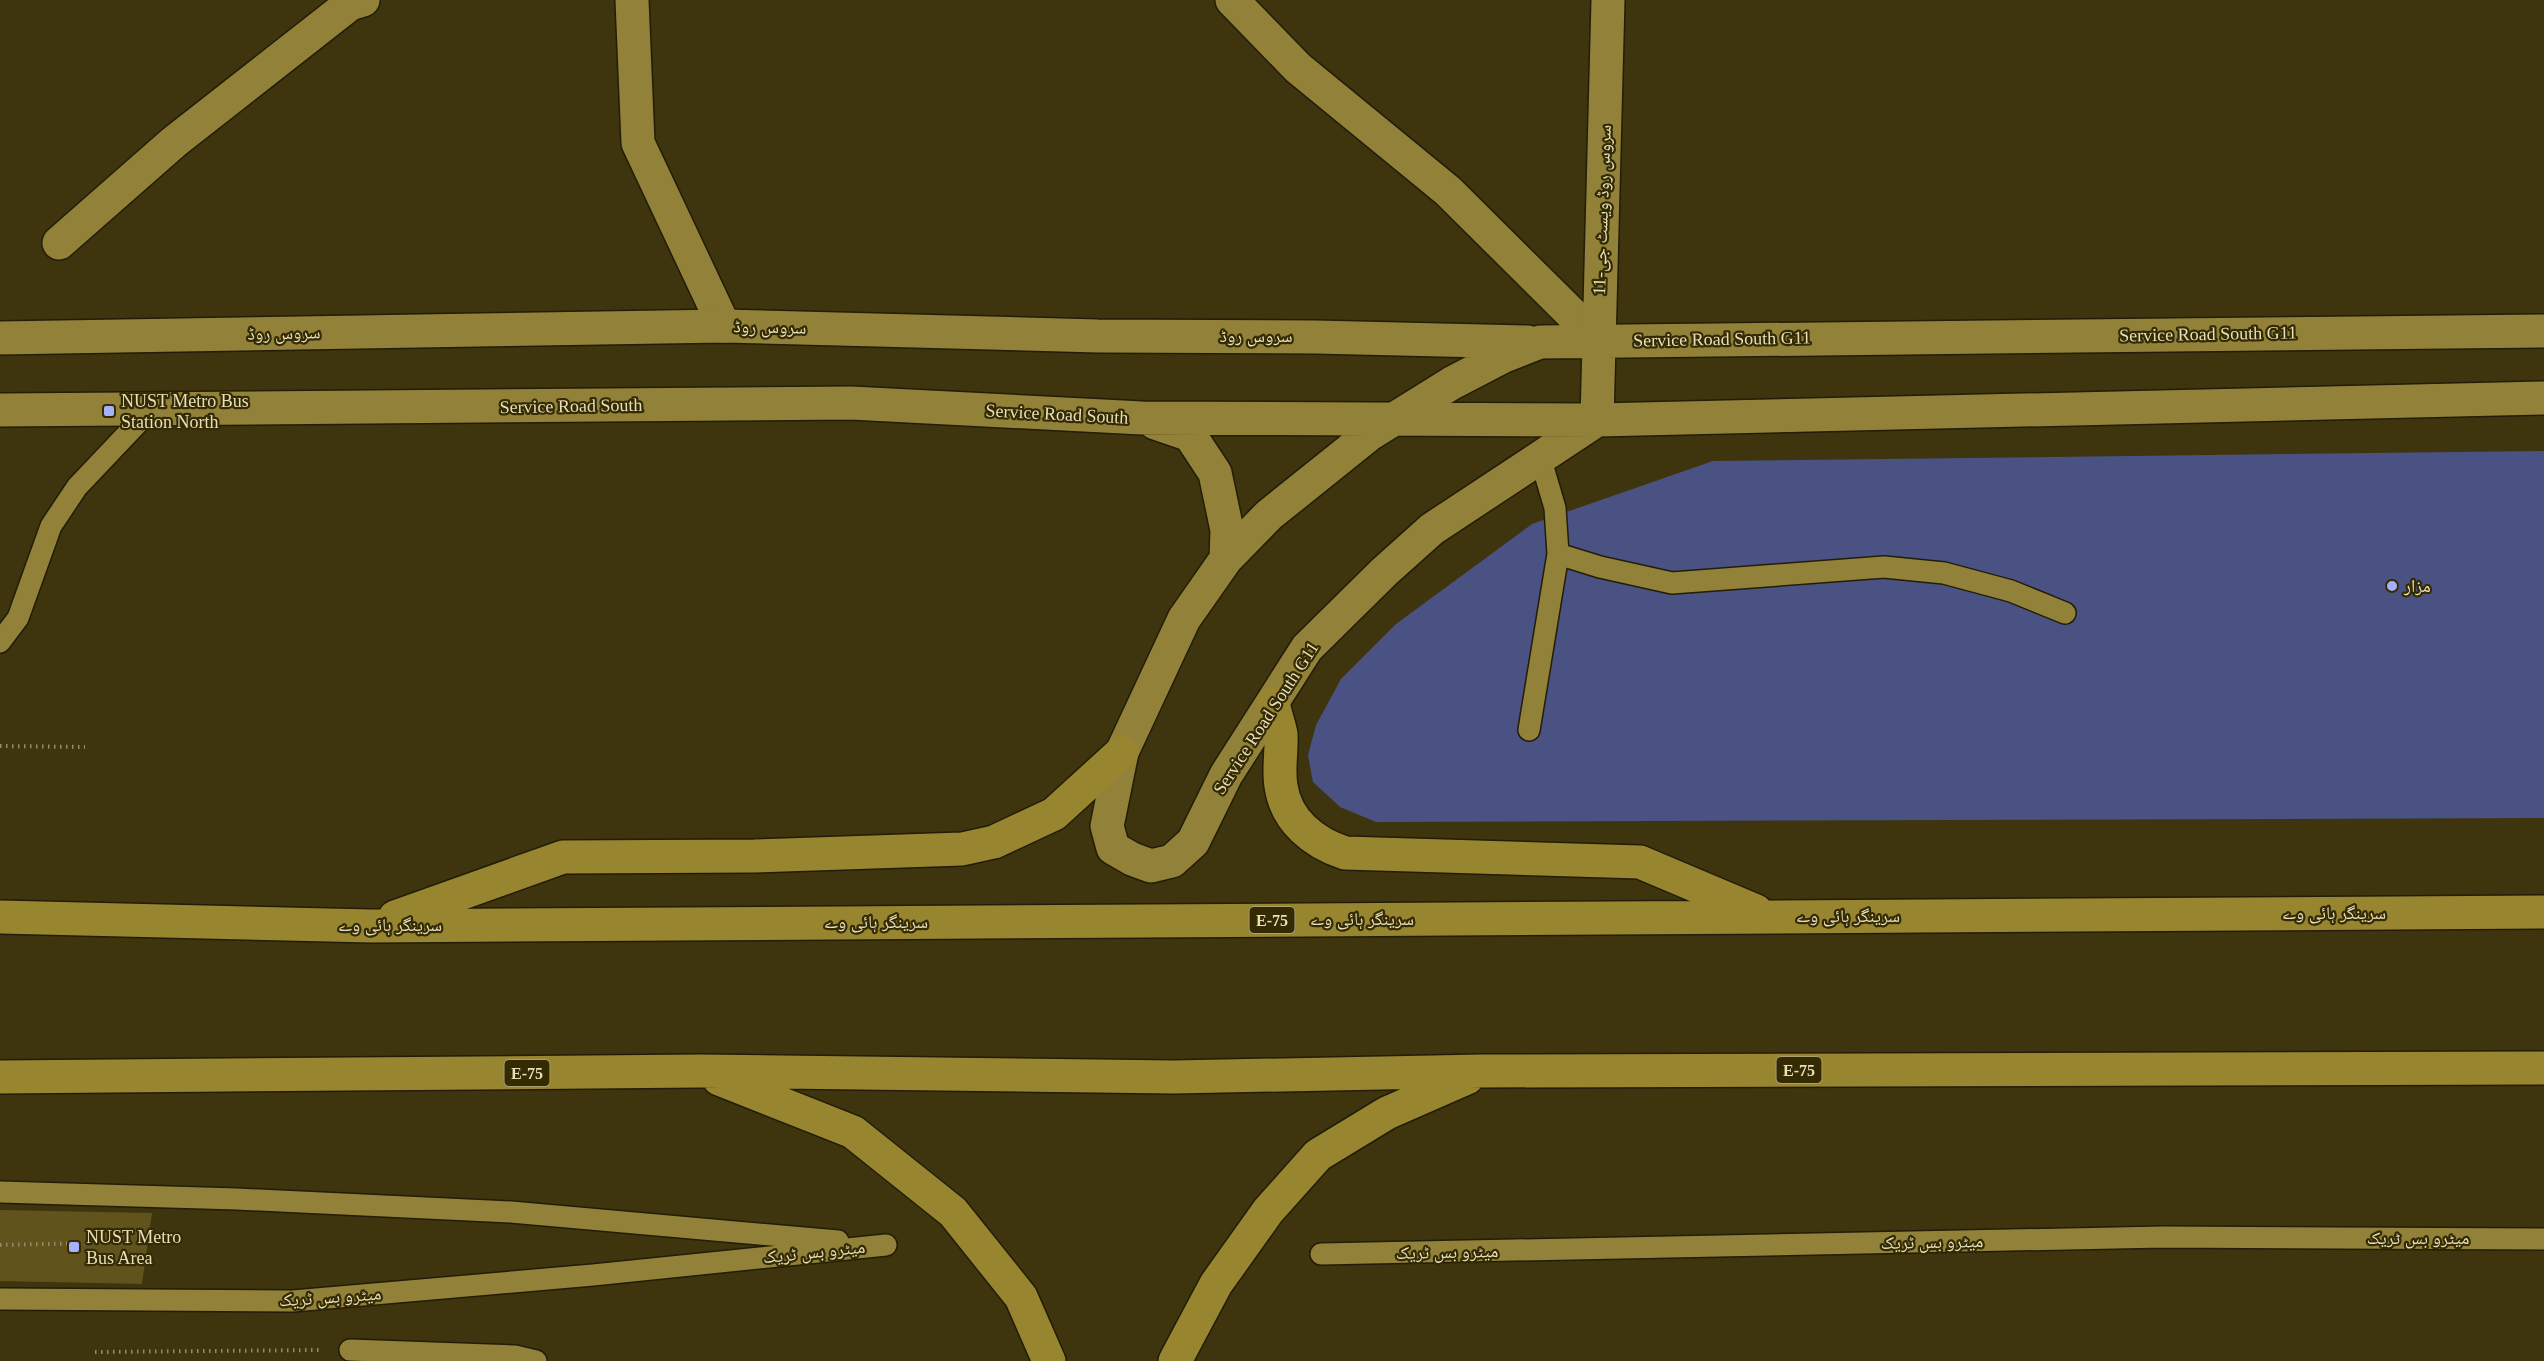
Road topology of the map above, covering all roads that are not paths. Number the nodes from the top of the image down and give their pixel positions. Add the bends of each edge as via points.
1 (363, 0) edge
2 (633, 0) edge
3 (1232, 0) edge
4 (1608, 0) edge
5 (58, 243) dead end
6 (724, 326) junction
7 (2544, 331) edge
8 (0, 338) edge
9 (1598, 340) junction
10 (1540, 342) junction
11 (2544, 398) edge
12 (151, 409) junction
13 (0, 410) edge
14 (1142, 418) junction
15 (1391, 420) junction
16 (1597, 420) junction
17 (1540, 457) junction
18 (1558, 554) junction
19 (1226, 560) junction
20 (2065, 613) dead end
21 (0, 642) edge
22 (1273, 702) junction
23 (1529, 730) dead end
24 (1122, 752) junction
25 (2544, 912) edge
26 (1770, 916) junction
27 (0, 917) edge
28 (371, 926) junction
29 (2544, 1068) edge
30 (701, 1071) junction
31 (1482, 1071) junction
32 (0, 1077) edge
33 (0, 1192) edge
34 (2544, 1239) edge
35 (1321, 1254) dead end
36 (0, 1299) edge
37 (350, 1350) road end
38 (536, 1361) edge
39 (1049, 1361) edge
40 (1174, 1361) edge

1 - 5 main road via 350,4 174,142
2 - 6 main road via 638,143
3 - 9 main road via 1298,68 1448,191
4 - 9 main road, سروس روڈ ویسٹ جی-11
6 - 8 main road, سروس روڈ
6 - 10 main road, سروس روڈ
7 - 9 main road, Service Road South G11
9 - 10 main road, Service Road South G11
9 - 16 main road, سروس روڈ ویسٹ جی-11
10 - 15 main road, Service Road South G11 via 1452,383
11 - 16 main road
12 - 13 main road, Service Road South
12 - 14 main road, Service Road South via 850,403
12 - 21 lane via 77,487 51,526 18,618
14 - 15 main road
14 - 19 main road via 1190,435 1215,473 1227,530
15 - 16 main road
15 - 19 main road, Service Road South G11 via 1269,515
16 - 17 main road, Service Road South G11
17 - 18 lane via 1555,508
17 - 22 main road, Service Road South G11 via 1432,529 1384,572 1307,648
18 - 20 lane via 1672,583 1884,567 1944,573 2011,591
18 - 23 lane
19 - 24 main road, Service Road South G11 via 1184,620
22 - 24 main road, Service Road South G11 via 1226,775 1193,842 1172,861 1151,866 1113,848 1107,826
22 - 26 highway via 1281,734 1281,786 1287,808 1304,830 1324,846 1345,853 1640,862
24 - 28 highway via 1054,814 994,842 962,849 563,857
25 - 26 highway, سرینگر ہائی وے / E-75
26 - 28 highway, سرینگر ہائی وے / E-75
27 - 28 highway, سرینگر ہائی وے / E-75
29 - 31 highway, E-75
30 - 31 highway, E-75 via 1174,1077
30 - 32 highway, E-75
30 - 39 highway via 853,1132 953,1212 1021,1297
31 - 40 highway via 1387,1113 1318,1155 1268,1211 1216,1284
33 - 36 lane, میٹرو بس ٹریک via 511,1212 886,1245 292,1301
34 - 35 lane, میٹرو بس ٹریک via 2163,1237
37 - 38 lane via 515,1356

